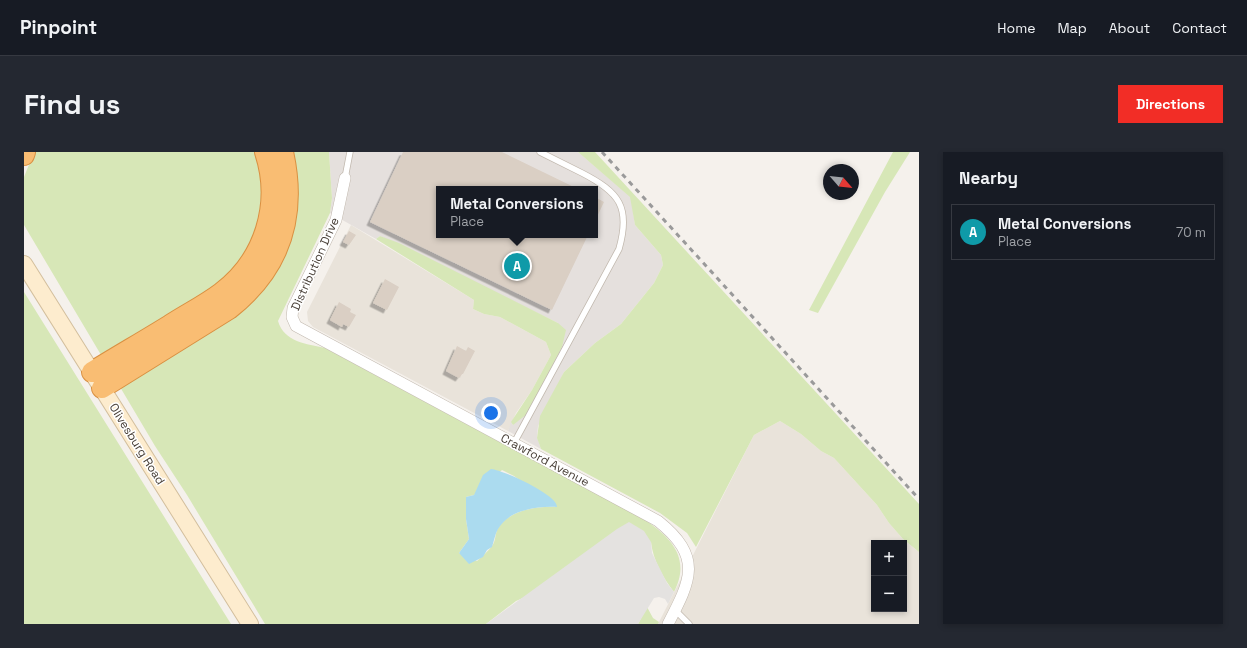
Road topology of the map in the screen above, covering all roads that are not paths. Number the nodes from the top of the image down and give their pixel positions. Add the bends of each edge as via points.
1 (25, 152) edge
2 (265, 152) edge
3 (283, 152) edge
4 (350, 152) edge
5 (540, 152) edge
6 (24, 155) edge
7 (345, 178) joint
8 (24, 264) edge
9 (296, 326) joint
10 (97, 380) junction
11 (514, 443) junction
12 (675, 610) junction
13 (250, 624) edge
14 (668, 624) edge
15 (689, 624) edge

1 - 6 highway
2 - 10 highway via 271,182 271,210 264,238 250,264 222,292
3 - 10 highway via 289,192 286,222 283,236 263,275 229,309
4 - 7 lane
5 - 11 lane via 612,191 619,200 624,214 624,233 619,249
7 - 9 street, Distribution Drive via 336,220 293,308 292,317
8 - 10 main road, Olivesburg Road
9 - 11 street, Crawford Avenue
10 - 13 main road, Olivesburg Road
11 - 12 street, Crawford Avenue via 640,510 671,531 684,547 689,570 685,591
12 - 14 street, Crawford Avenue
12 - 15 lane

